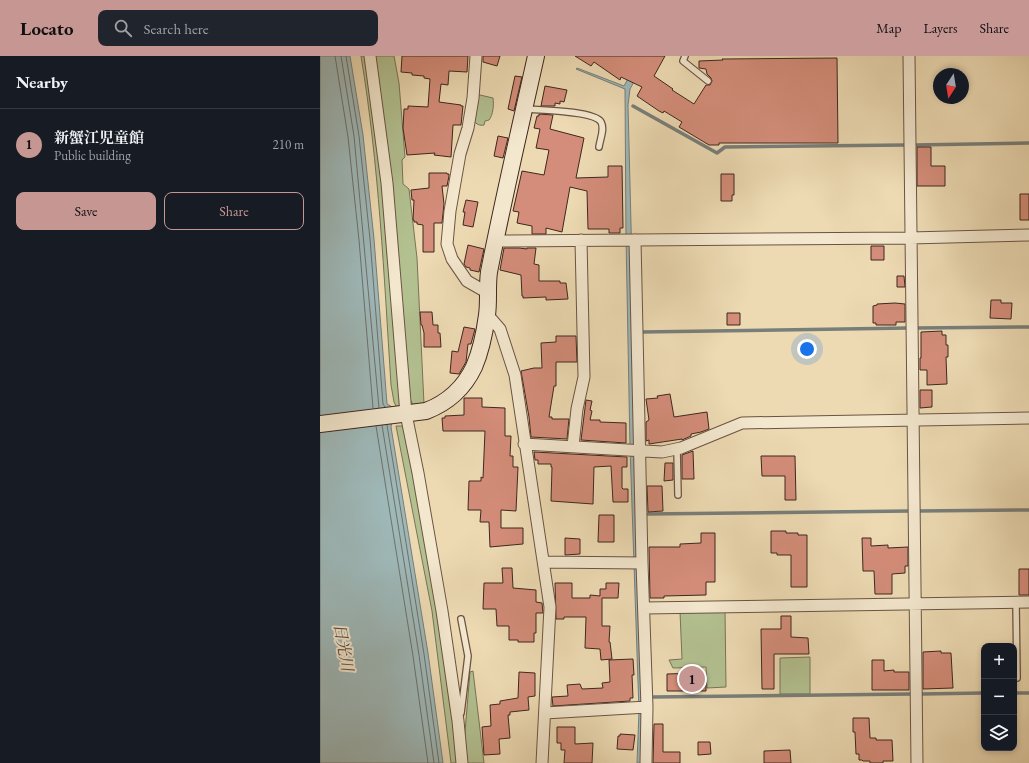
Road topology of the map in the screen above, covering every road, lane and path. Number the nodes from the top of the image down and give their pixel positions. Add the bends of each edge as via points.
1 (370, 56) edge
2 (476, 56) edge
3 (536, 56) edge
4 (685, 56) edge
5 (909, 56) edge
6 (708, 81) dead end
7 (524, 108) junction
8 (599, 146) dead end
9 (1029, 236) edge
10 (910, 238) junction
11 (581, 240) junction
12 (631, 240) junction
13 (495, 241) junction
14 (488, 293) junction
15 (487, 314) junction
16 (404, 414) junction
17 (1029, 418) edge
18 (913, 420) junction
19 (320, 424) edge
20 (524, 444) junction
21 (573, 446) junction
22 (677, 448) junction
23 (634, 451) junction
24 (678, 496) dead end
25 (544, 562) junction
26 (638, 563) junction
27 (1016, 602) junction
28 (1029, 602) edge
29 (915, 604) junction
30 (644, 608) junction
31 (461, 619) dead end
32 (1017, 643) edge
33 (643, 708) junction
34 (545, 713) junction
35 (458, 721) junction
36 (462, 763) edge
37 (542, 763) edge
38 (646, 763) edge
39 (917, 763) edge

1 - 16 street via 388,183
2 - 14 street via 473,98 451,204 447,244 452,259 467,281
3 - 7 street
4 - 6 lane via 683,61
5 - 10 street
7 - 8 lane via 596,117 601,121 603,128
7 - 13 street
9 - 10 street
10 - 12 street
10 - 18 street
11 - 12 street
11 - 13 street
11 - 21 street via 584,377
12 - 23 street
13 - 14 street
14 - 15 street
15 - 16 street via 478,356 460,388 438,406 426,411
15 - 20 street via 500,329 515,375
16 - 19 street
16 - 35 street via 418,472
17 - 18 street
18 - 22 street via 742,423
18 - 29 street
20 - 21 street
20 - 25 street
21 - 23 street
22 - 23 street via 662,452
22 - 24 lane
23 - 26 street
25 - 26 street
25 - 34 street via 550,607
26 - 30 street
27 - 28 street
27 - 29 street
27 - 32 lane
29 - 30 street
29 - 39 street
30 - 33 street
31 - 35 lane via 468,656
33 - 34 street
33 - 38 street
34 - 37 street
35 - 36 street

